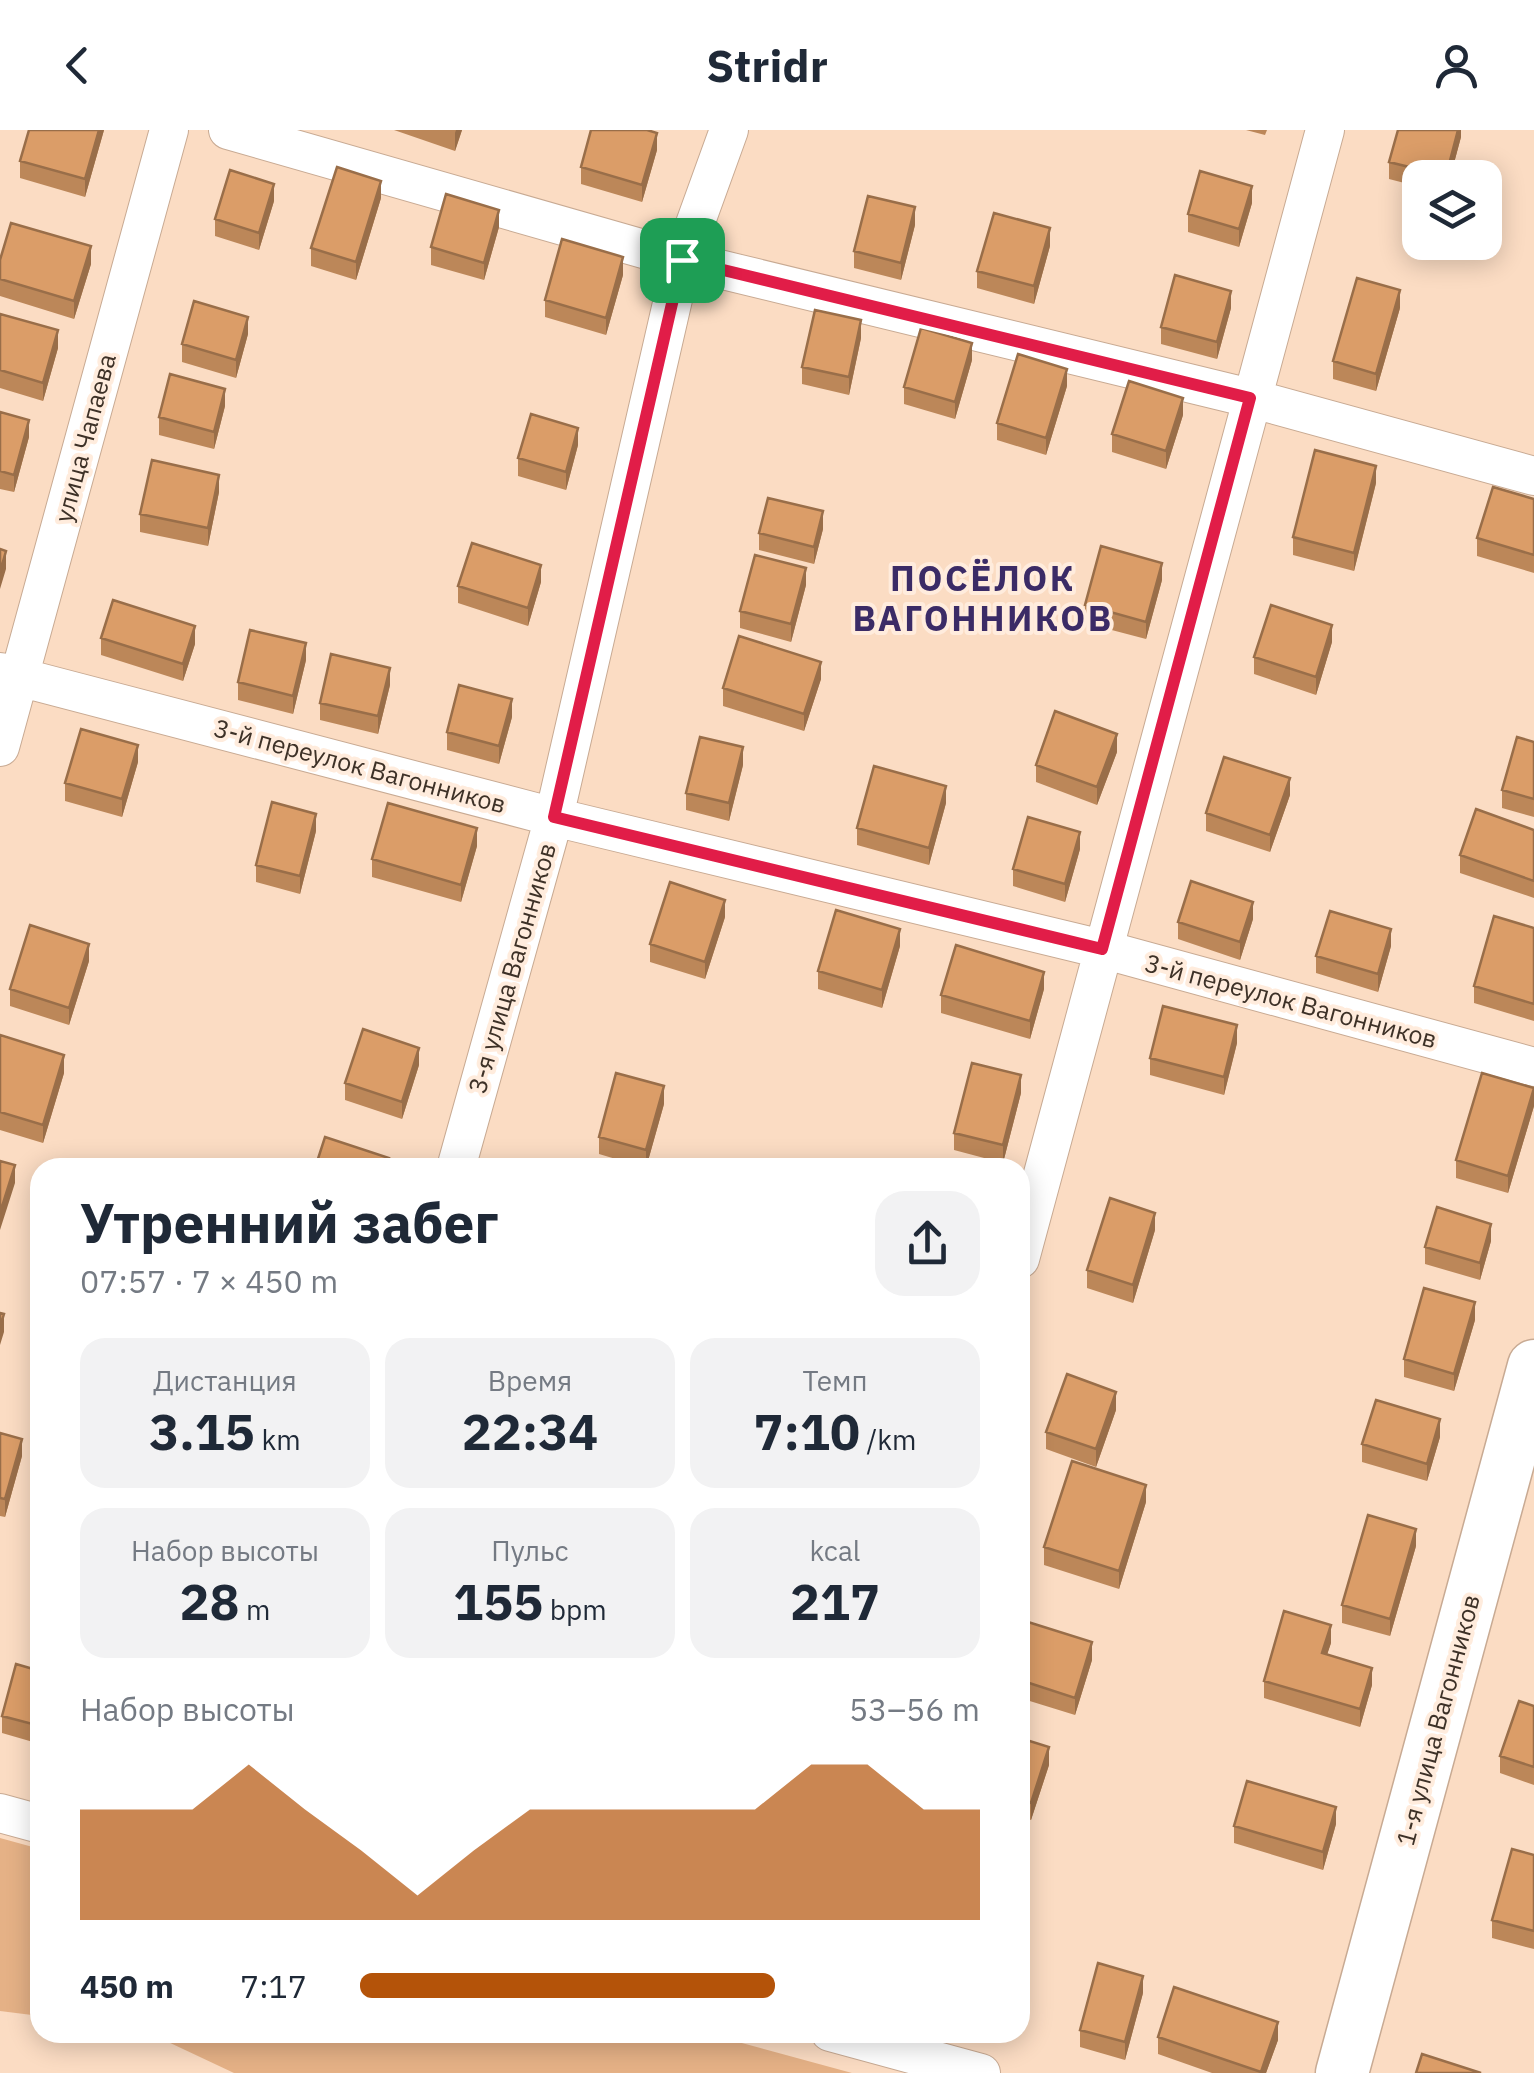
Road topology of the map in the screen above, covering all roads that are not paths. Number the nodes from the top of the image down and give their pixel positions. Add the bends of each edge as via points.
1 (170, 130) edge
2 (228, 130) edge
3 (729, 130) edge
4 (1325, 130) edge
5 (682, 260) junction
6 (1250, 398) junction
7 (1534, 476) edge
8 (9, 675) edge
9 (0, 746) edge
10 (554, 817) junction
11 (1102, 949) junction
12 (1534, 1067) edge
13 (459, 1158) edge
14 (1030, 1221) edge
15 (1534, 1366) edge
16 (0, 1813) edge
17 (30, 1821) edge
18 (871, 2043) edge
19 (981, 2073) edge
20 (1342, 2073) edge

1 - 8 street, улица Чапаева
2 - 5 street
3 - 5 street, 3-я улица Вагонников
4 - 6 street
5 - 6 street
5 - 10 street, 3-я улица Вагонников
6 - 7 street
6 - 11 street
8 - 9 street, улица Чапаева
8 - 10 street, 3-й переулок Вагонников
10 - 11 street, 3-й переулок Вагонников
10 - 13 street, 3-я улица Вагонников
11 - 12 street, 3-й переулок Вагонников
11 - 14 street
15 - 20 street, 1-я улица Вагонников
16 - 17 street
18 - 19 street

